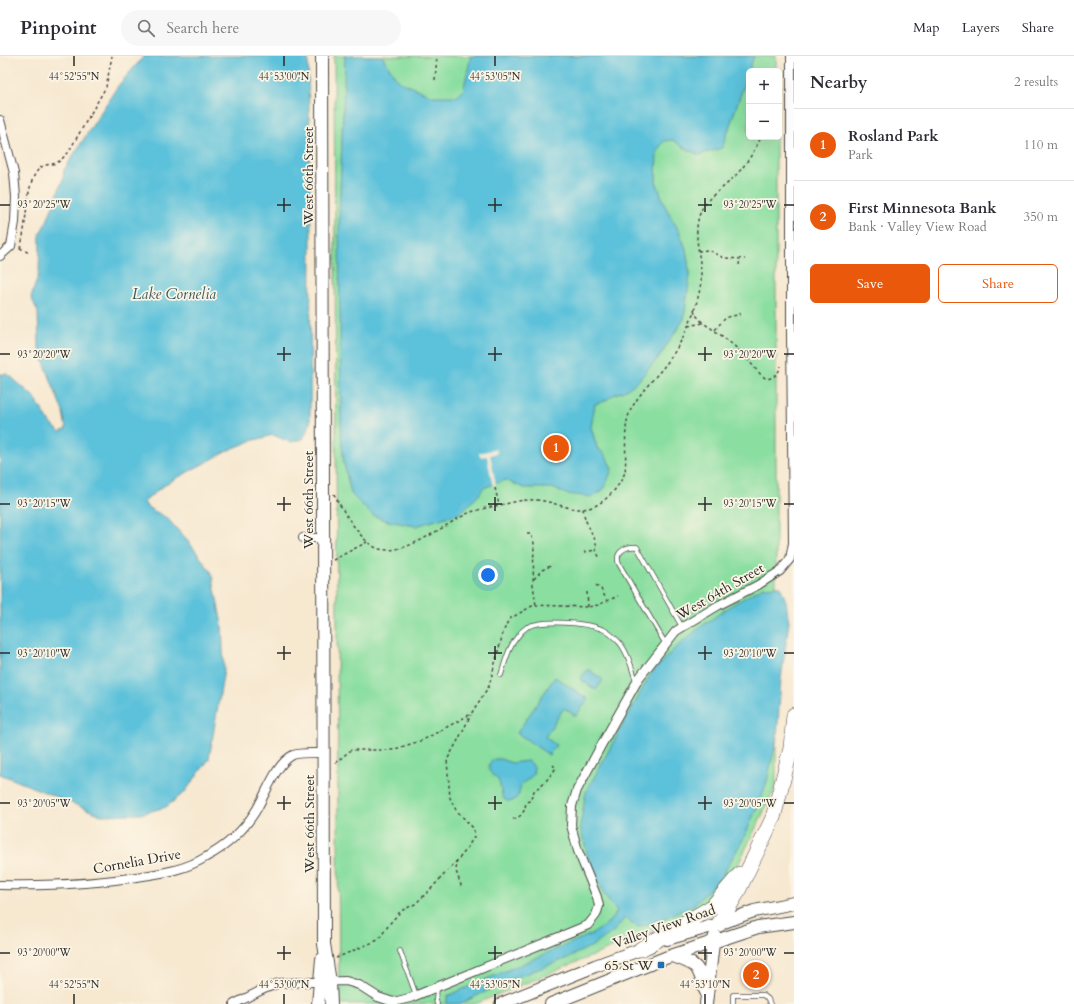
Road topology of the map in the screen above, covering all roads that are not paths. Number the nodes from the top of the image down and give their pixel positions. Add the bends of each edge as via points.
1 (322, 56) edge
2 (792, 56) edge
3 (0, 120) edge
4 (0, 256) edge
5 (303, 538) dead end
6 (323, 538) junction
7 (682, 627) junction
8 (666, 644) junction
9 (501, 675) dead end
10 (636, 682) junction
11 (794, 715) edge
12 (324, 753) junction
13 (754, 856) junction
14 (0, 885) edge
15 (794, 902) edge
16 (794, 922) edge
17 (719, 924) junction
18 (712, 943) junction
19 (641, 949) junction
20 (400, 950) dead end
21 (673, 956) junction
22 (325, 982) junction
23 (437, 986) junction
24 (416, 995) junction
25 (706, 1000) edge
26 (234, 1004) edge
27 (318, 1004) edge
28 (331, 1004) edge
29 (437, 1004) edge
30 (501, 1004) edge
31 (551, 1004) edge
32 (733, 1004) edge
33 (770, 1004) edge

1 - 6 street, West 66th Street
2 - 7 street, West 64th Street via 793,543 790,559 780,571 758,585
3 - 4 street via 14,173 16,197 11,246
5 - 6 street
6 - 12 street, West 66th Street
7 - 8 street, West 64th Street
7 - 8 lane via 637,547 620,552 617,555 619,564
8 - 10 street, West 64th Street
9 - 10 lane via 509,652 518,636 527,628 540,624 582,624 604,629 620,643
10 - 23 street, West 64th Street via 577,790 572,806 571,825 578,851 597,897 599,906 596,915 588,925
11 - 13 highway via 791,748 772,818
12 - 14 street, Cornelia Drive via 294,754 282,763 255,813 241,830 224,846 186,867 120,880 54,885
12 - 22 street, West 66th Street
13 - 17 highway
13 - 19 highway via 712,907
15 - 17 street, Valley View Road via 754,910
16 - 18 street via 758,927
17 - 18 street
17 - 19 street, Valley View Road via 676,935
18 - 21 street
18 - 25 street
19 - 30 street, Valley View Road
20 - 24 lane
21 - 25 street via 692,963 700,972
21 - 31 street
22 - 24 street, West 64th Street via 346,981 393,1002
22 - 26 street, West 64th Street via 279,984 264,988
22 - 27 street, West 66th Street
22 - 28 street, West 66th Street
23 - 24 street, West 64th Street
23 - 29 lane
32 - 33 lane via 733,995 763,995

